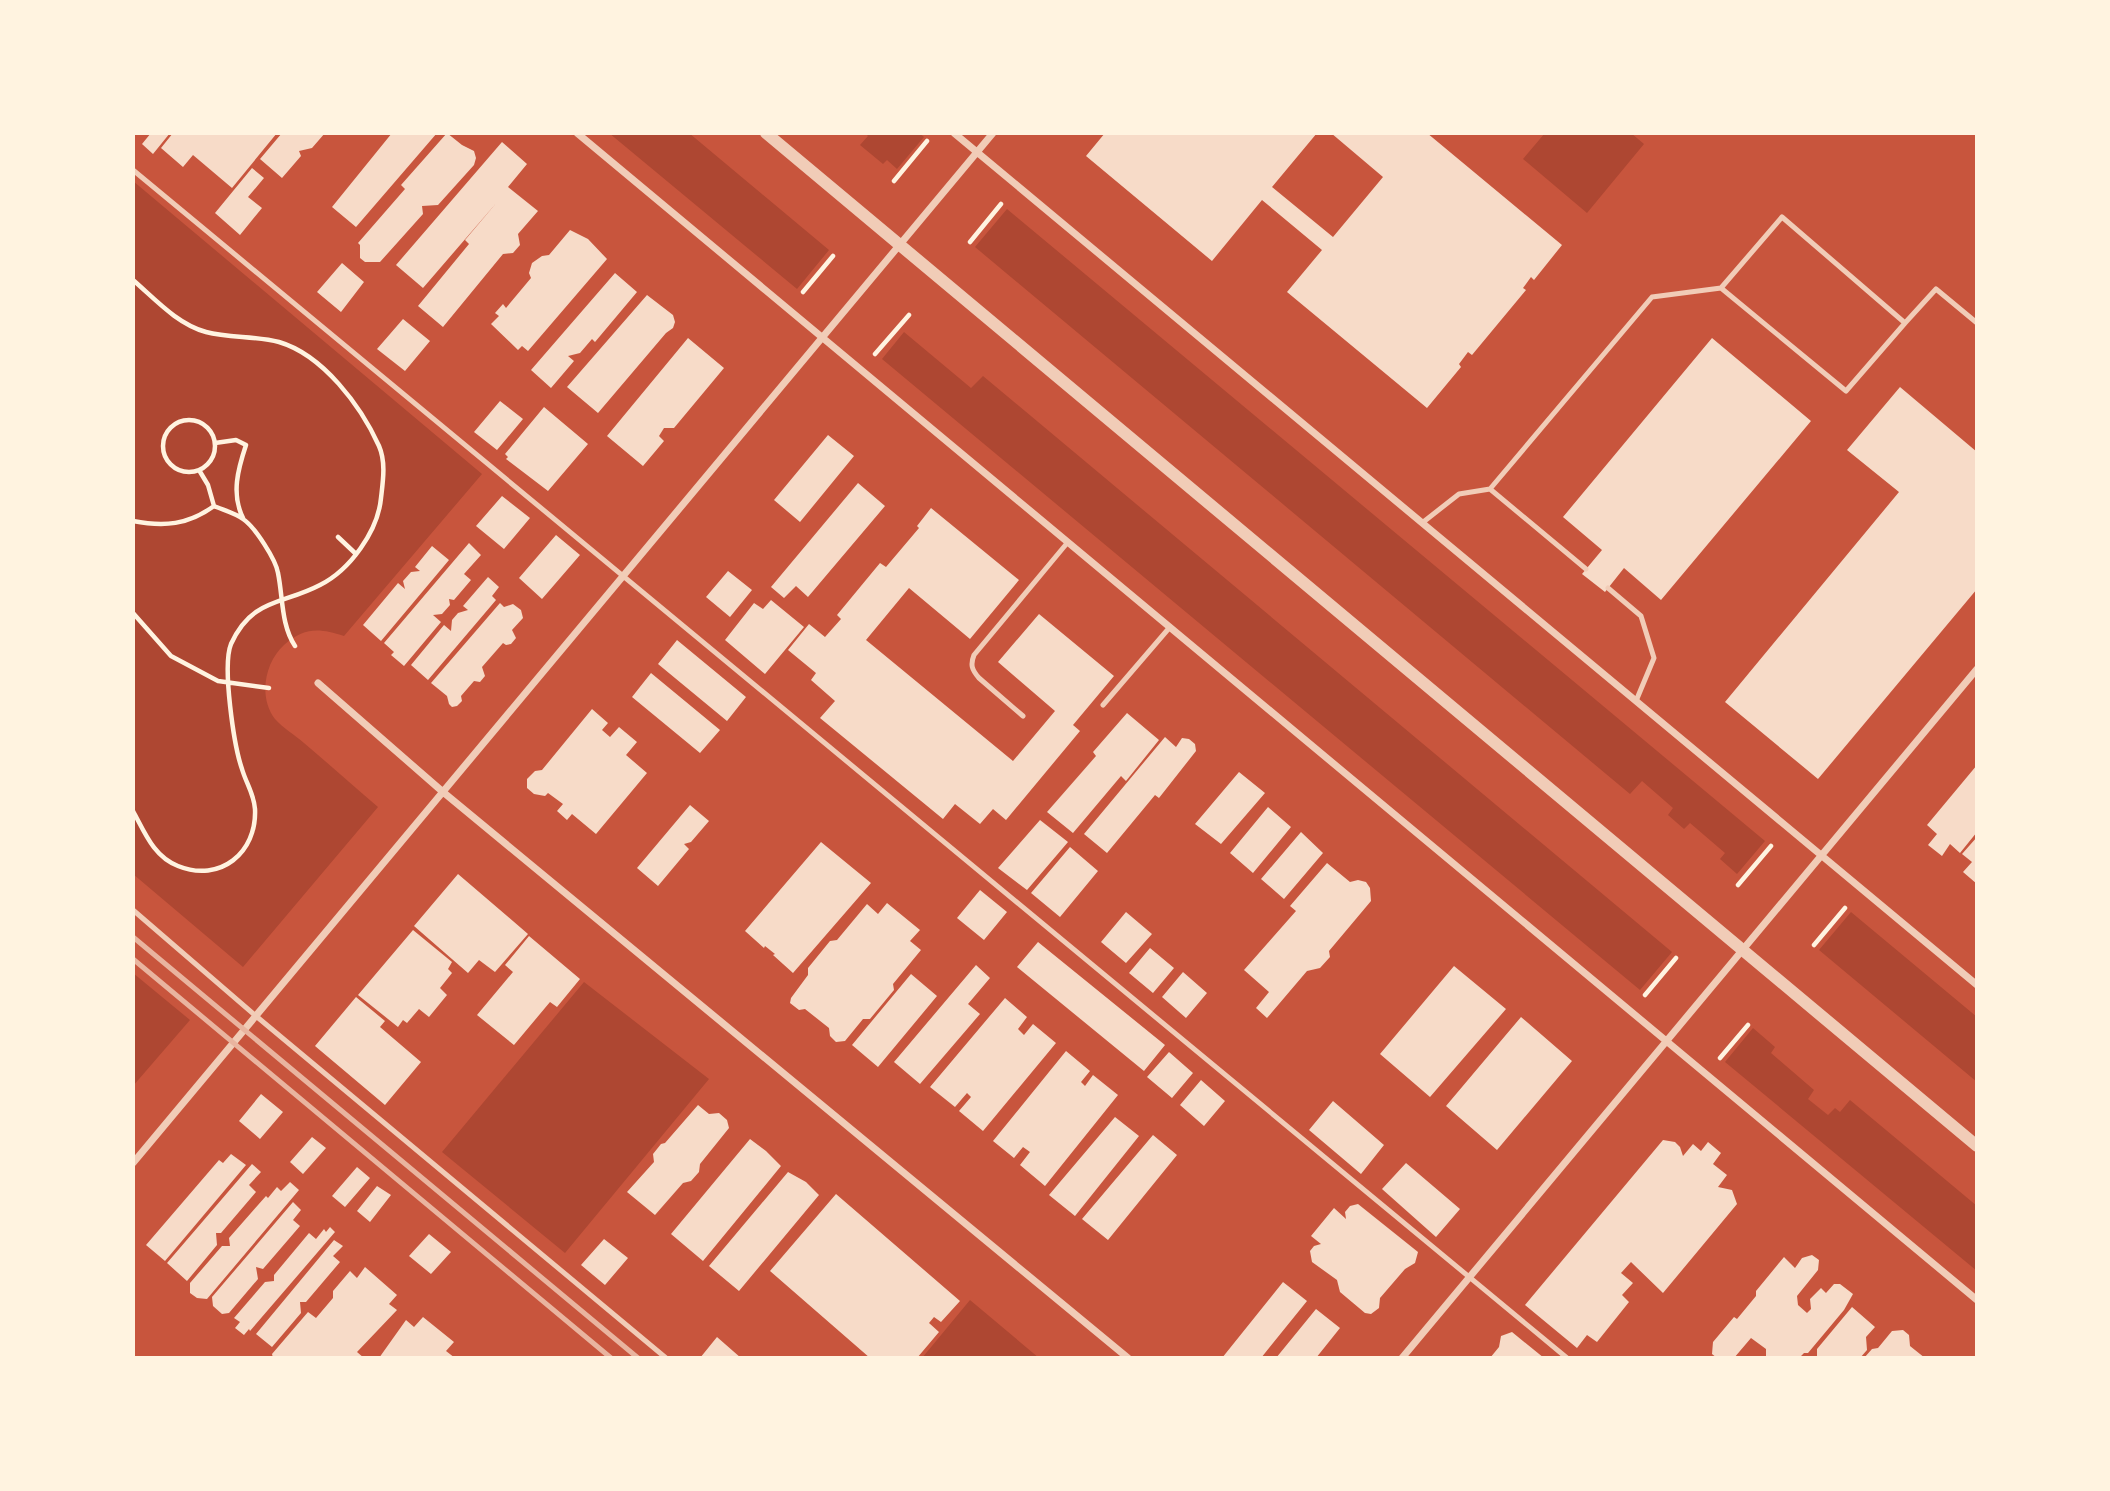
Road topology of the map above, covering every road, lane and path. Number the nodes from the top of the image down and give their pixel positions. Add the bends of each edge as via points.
1 (577, 133) edge
2 (766, 133) edge
3 (954, 133) edge
4 (993, 133) edge
5 (927, 141) dead end
6 (977, 152) junction
7 (133, 170) edge
8 (894, 181) dead end
9 (1001, 205) dead end
10 (970, 242) dead end
11 (900, 244) junction
12 (834, 256) dead end
13 (133, 280) edge
14 (1721, 288) junction
15 (803, 292) dead end
16 (909, 315) dead end
17 (1905, 323) junction
18 (1977, 323) edge
19 (822, 337) junction
20 (875, 354) dead end
21 (215, 443) junction
22 (199, 470) junction
23 (1490, 489) junction
24 (214, 506) junction
25 (244, 519) junction
26 (133, 521) edge
27 (1422, 523) junction
28 (338, 537) dead end
29 (1068, 542) junction
30 (356, 554) junction
31 (1586, 569) dead end
32 (623, 576) junction
33 (1608, 587) dead end
34 (281, 601) junction
35 (133, 613) edge
36 (1170, 627) junction
37 (295, 646) dead end
38 (1977, 669) edge
39 (229, 682) junction
40 (318, 683) dead end
41 (269, 688) dead end
42 (1636, 701) junction
43 (1103, 705) dead end
44 (1023, 716) dead end
45 (443, 792) junction
46 (133, 811) edge
47 (1771, 846) dead end
48 (1822, 855) junction
49 (1738, 885) dead end
50 (1845, 908) dead end
51 (133, 910) edge
52 (1814, 945) dead end
53 (1742, 951) junction
54 (1676, 958) dead end
55 (1977, 985) edge
56 (1644, 995) dead end
57 (256, 1016) junction
58 (1748, 1026) dead end
59 (1667, 1041) junction
60 (1719, 1059) dead end
61 (1977, 1146) edge
62 (133, 1163) edge
63 (1470, 1276) junction
64 (1977, 1300) edge
65 (666, 1358) edge
66 (1128, 1358) edge
67 (1402, 1358) edge
68 (1567, 1358) edge

1 - 19 street
2 - 11 street
3 - 6 street
4 - 6 street
5 - 8 path
6 - 11 street
6 - 27 street
7 - 32 lane
9 - 10 path
11 - 19 street
11 - 53 street
12 - 15 path
13 - 30 path via 177,318 205,332 282,343 312,360 353,399 380,448 384,471 380,512
14 - 17 lane via 1846,391
14 - 17 lane via 1782,218
14 - 23 lane via 1652,297
16 - 20 path
17 - 18 lane via 1936,289
19 - 29 street
19 - 32 street
21 - 22 path via 211,459
21 - 22 path via 208,428 196,421 184,420 168,430 162,447 170,464 182,471
21 - 25 path via 236,440 246,445 235,485
22 - 24 path
23 - 27 lane via 1459,494
23 - 31 lane
24 - 25 path
24 - 26 path via 181,523
25 - 34 path via 278,570
27 - 42 street
28 - 30 path
29 - 36 street
29 - 44 lane via 971,662 979,678
30 - 34 path via 321,585
32 - 45 street
32 - 63 lane
33 - 42 lane via 1641,616 1654,658
34 - 37 path
34 - 39 path via 253,613 240,630 230,646
35 - 39 path via 170,656 218,681
36 - 43 lane
36 - 59 street
38 - 48 street
39 - 41 path
39 - 46 path via 231,726 255,810 247,844 239,856 223,868 204,872 182,868 156,851
40 - 45 street
42 - 48 street
45 - 57 street
45 - 66 street
47 - 49 path
48 - 53 street
48 - 55 street
50 - 52 path
51 - 57 lane
53 - 59 street
53 - 61 street
54 - 56 path
57 - 62 street
57 - 65 lane
58 - 60 path
59 - 63 street
59 - 64 street
63 - 67 street
63 - 68 lane

